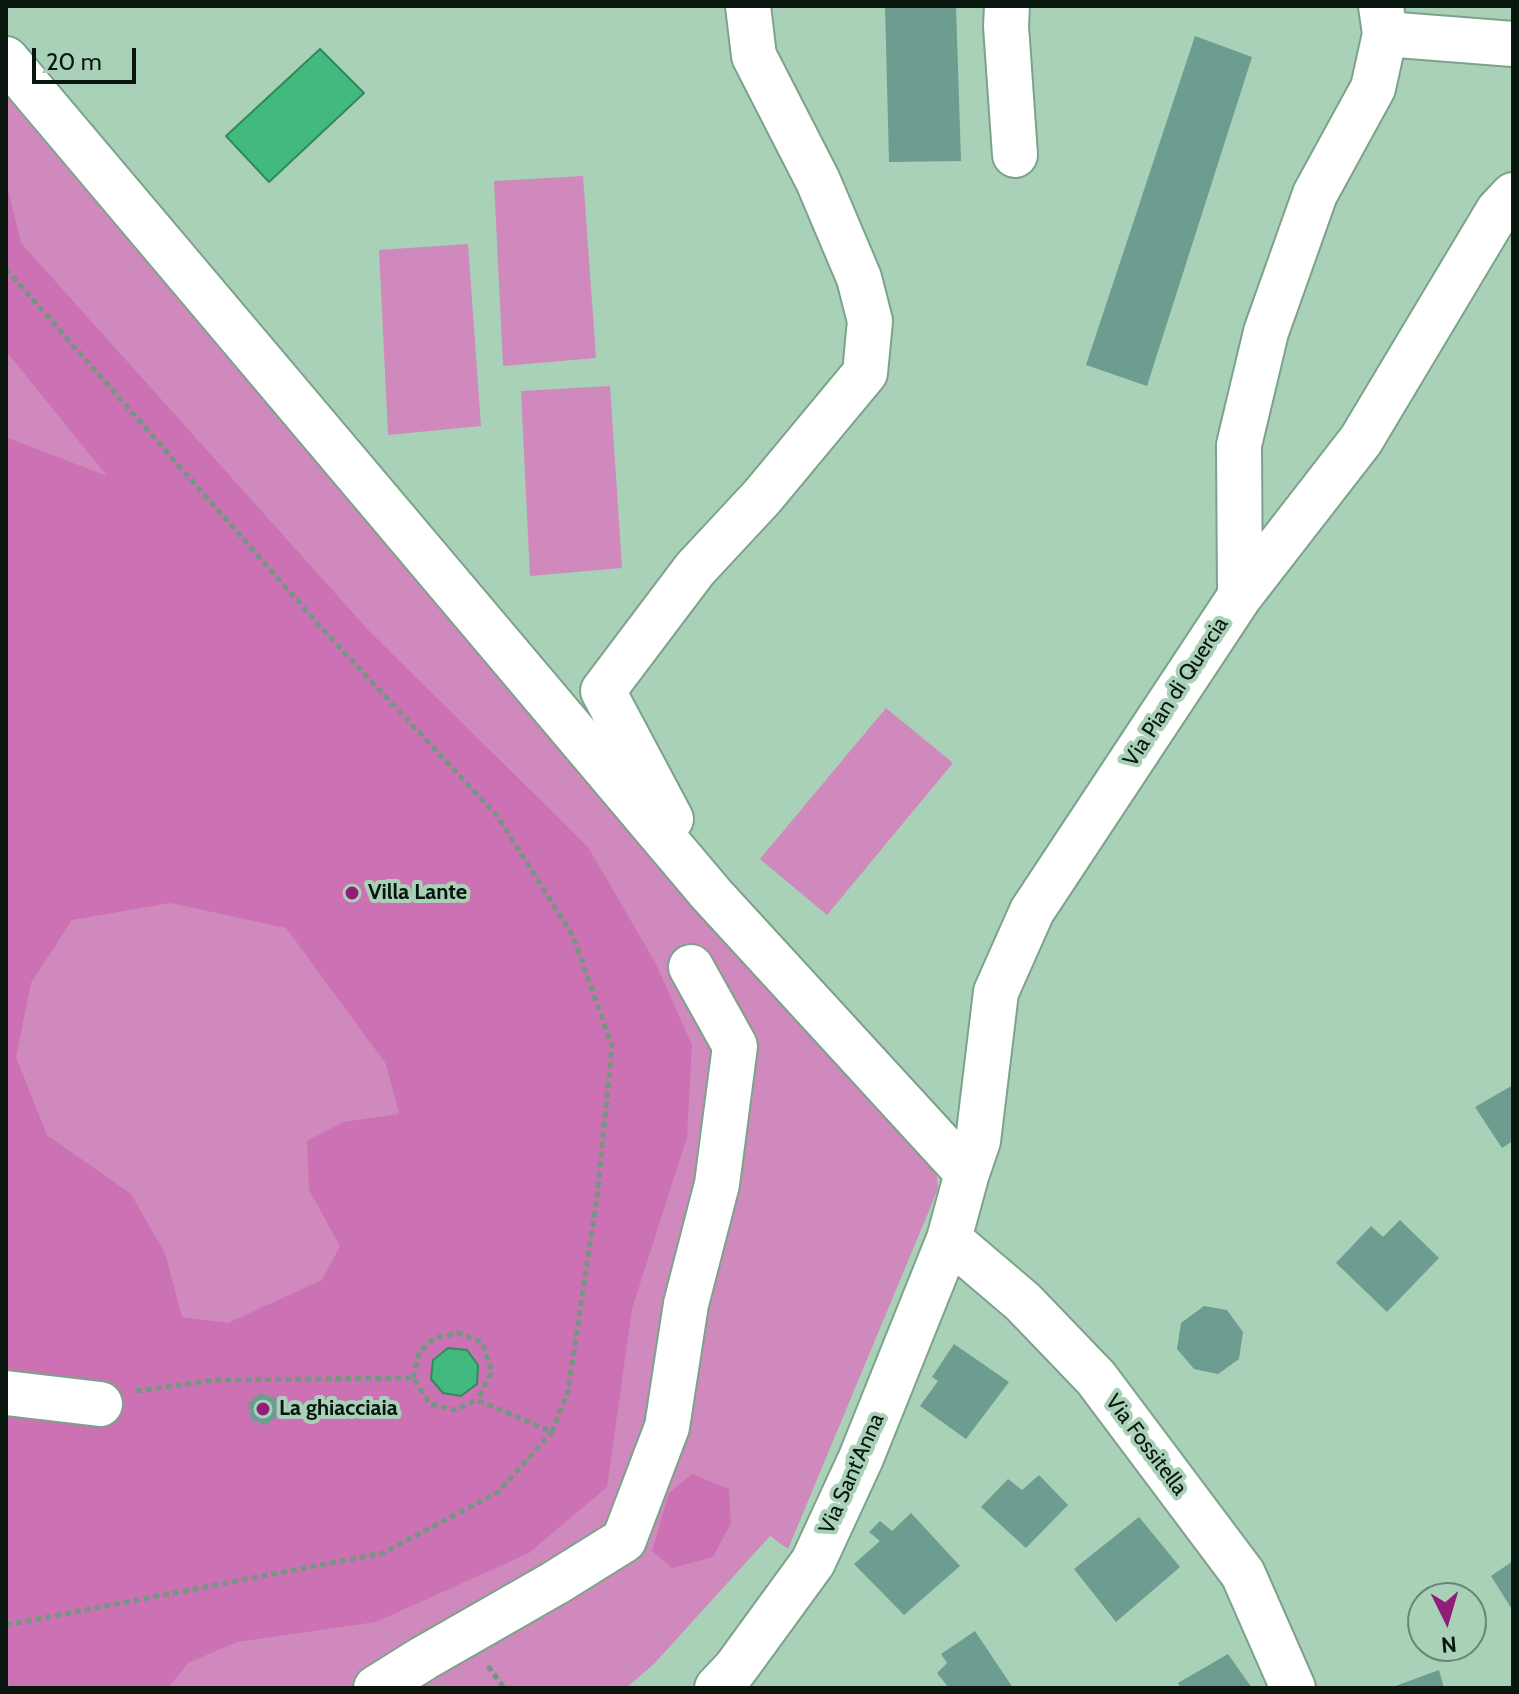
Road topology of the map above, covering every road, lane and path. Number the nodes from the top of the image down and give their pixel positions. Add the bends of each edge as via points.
1 (748, 6) edge
2 (1007, 6) edge
3 (1383, 20) edge
4 (1513, 44) edge
5 (6, 59) edge
6 (1015, 155) dead end
7 (1513, 195) edge
8 (6, 269) edge
9 (1240, 596) junction
10 (712, 895) junction
11 (691, 967) dead end
12 (967, 1173) junction
13 (949, 1239) junction
14 (413, 1378) junction
15 (6, 1393) edge
16 (477, 1400) junction
17 (100, 1404) joint
18 (552, 1432) junction
19 (6, 1625) edge
20 (376, 1688) edge
21 (717, 1688) edge
22 (1293, 1688) edge

1 - 10 street via 754,56 818,181 859,278 870,321 865,373 695,569 603,691
2 - 6 street
3 - 4 street
3 - 9 street via 1373,88 1315,194 1266,332 1239,445
5 - 10 street
7 - 9 street, Via Pian di Quercia via 1498,211 1361,440
8 - 18 path via 318,624 498,817 573,936 612,1046 597,1197 568,1391
9 - 12 street, Via Pian di Quercia via 1032,911 996,992 978,1141
10 - 12 street
11 - 20 street via 735,1046 717,1184 686,1304 667,1427 624,1540
12 - 13 street, Via Pian di Quercia
13 - 21 street, Via Sant'Anna via 813,1562
13 - 22 street, Via Fossitella via 1023,1302 1096,1378 1243,1574
14 - 16 path via 430,1404 455,1410
14 - 16 path via 419,1353 434,1338 458,1333 482,1342 492,1372
14 - 17 path via 215,1380 132,1391
15 - 17 street
16 - 18 path
18 - 19 path via 498,1492 383,1553

